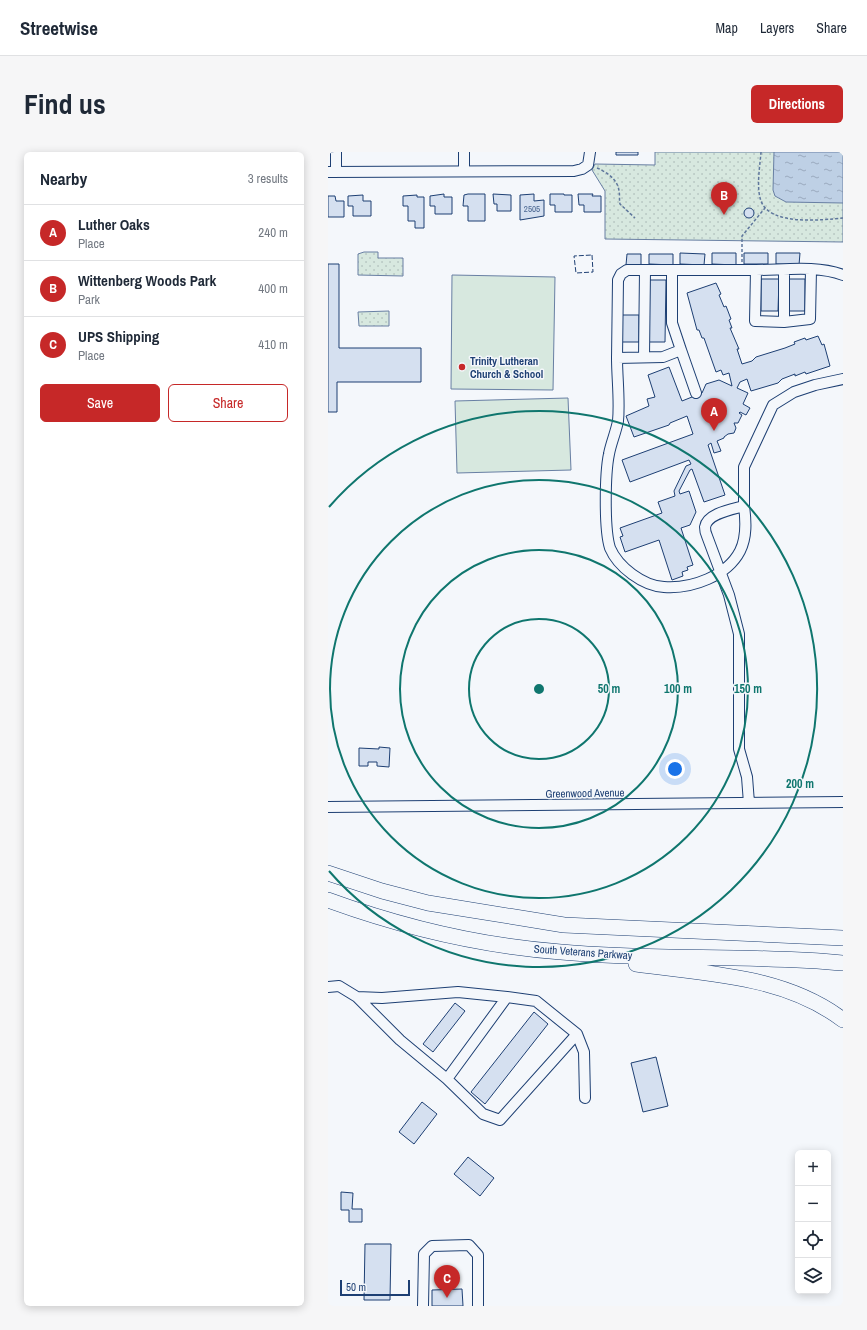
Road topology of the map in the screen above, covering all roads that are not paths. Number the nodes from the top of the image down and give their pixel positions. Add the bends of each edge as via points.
1 (336, 152) edge
2 (464, 152) edge
3 (590, 152) edge
4 (464, 171) junction
5 (332, 172) edge
6 (645, 270) junction
7 (672, 270) junction
8 (756, 270) junction
9 (784, 270) junction
10 (811, 270) junction
11 (843, 275) edge
12 (784, 322) junction
13 (681, 350) junction
14 (644, 357) junction
15 (617, 358) junction
16 (843, 379) edge
17 (696, 393) dead end
18 (744, 506) junction
19 (720, 572) junction
20 (843, 802) edge
21 (749, 803) junction
22 (328, 807) edge
23 (328, 873) edge
24 (328, 900) edge
25 (843, 938) edge
26 (562, 953) junction
27 (843, 964) edge
28 (328, 986) edge
29 (357, 997) junction
30 (507, 997) junction
31 (843, 1020) edge
32 (577, 1034) junction
33 (448, 1079) junction
34 (585, 1098) dead end
35 (424, 1306) edge
36 (478, 1306) edge

1 - 5 street
2 - 4 street
3 - 4 street via 588,164 574,171
4 - 5 street
6 - 7 street
6 - 14 street
6 - 15 street via 627,270 618,280
7 - 8 street
7 - 13 street via 672,323
8 - 9 street
8 - 12 street via 755,321
9 - 10 street
9 - 12 street
10 - 11 street via 829,270
10 - 12 street via 810,319
13 - 14 street via 663,357
13 - 17 street
14 - 15 street
15 - 19 street via 618,421 609,456 607,493 610,547 624,568 644,581 663,587 696,583
16 - 18 street via 801,390 773,405 744,467
18 - 19 street via 744,538 740,550 734,561
18 - 19 street via 716,515 705,526
19 - 21 street via 735,613 739,634 739,749 747,777
20 - 21 street, Greenwood Avenue
21 - 22 street, Greenwood Avenue
23 - 25 highway via 428,903 564,926
24 - 26 highway, South Veterans Parkway via 426,929 522,948
26 - 27 highway, South Veterans Parkway via 753,958
26 - 31 highway via 723,974 762,982 802,997
28 - 29 street via 339,986
29 - 30 street via 382,998 458,992
29 - 33 street via 400,1040
30 - 32 street via 536,1000
30 - 33 street
32 - 33 street via 500,1120 483,1114
32 - 34 street via 584,1052
35 - 36 street via 424,1254 432,1246 469,1244 478,1255

